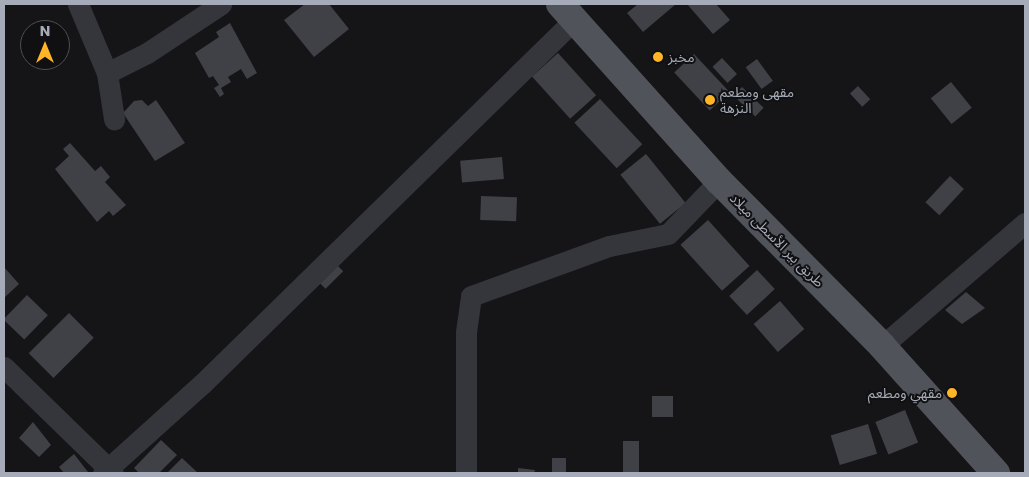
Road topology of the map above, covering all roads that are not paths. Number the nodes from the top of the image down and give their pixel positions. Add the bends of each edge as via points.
1 (78, 4) edge
2 (221, 4) edge
3 (568, 11) edge
4 (108, 73) junction
5 (114, 119) dead end
6 (719, 181) junction
7 (1025, 222) edge
8 (882, 346) junction
9 (4, 368) edge
10 (108, 472) edge
11 (466, 473) edge
12 (996, 473) edge

1 - 4 street
2 - 4 street via 147,53
3 - 6 main road, طريق بير الأسطى ميلاد
3 - 10 street via 202,384
4 - 5 street
6 - 8 main road, طريق بير الأسطى ميلاد
6 - 11 street via 668,234 608,246 471,296 466,332
7 - 8 street
8 - 12 main road, طريق بير الأسطى ميلاد
9 - 10 street

